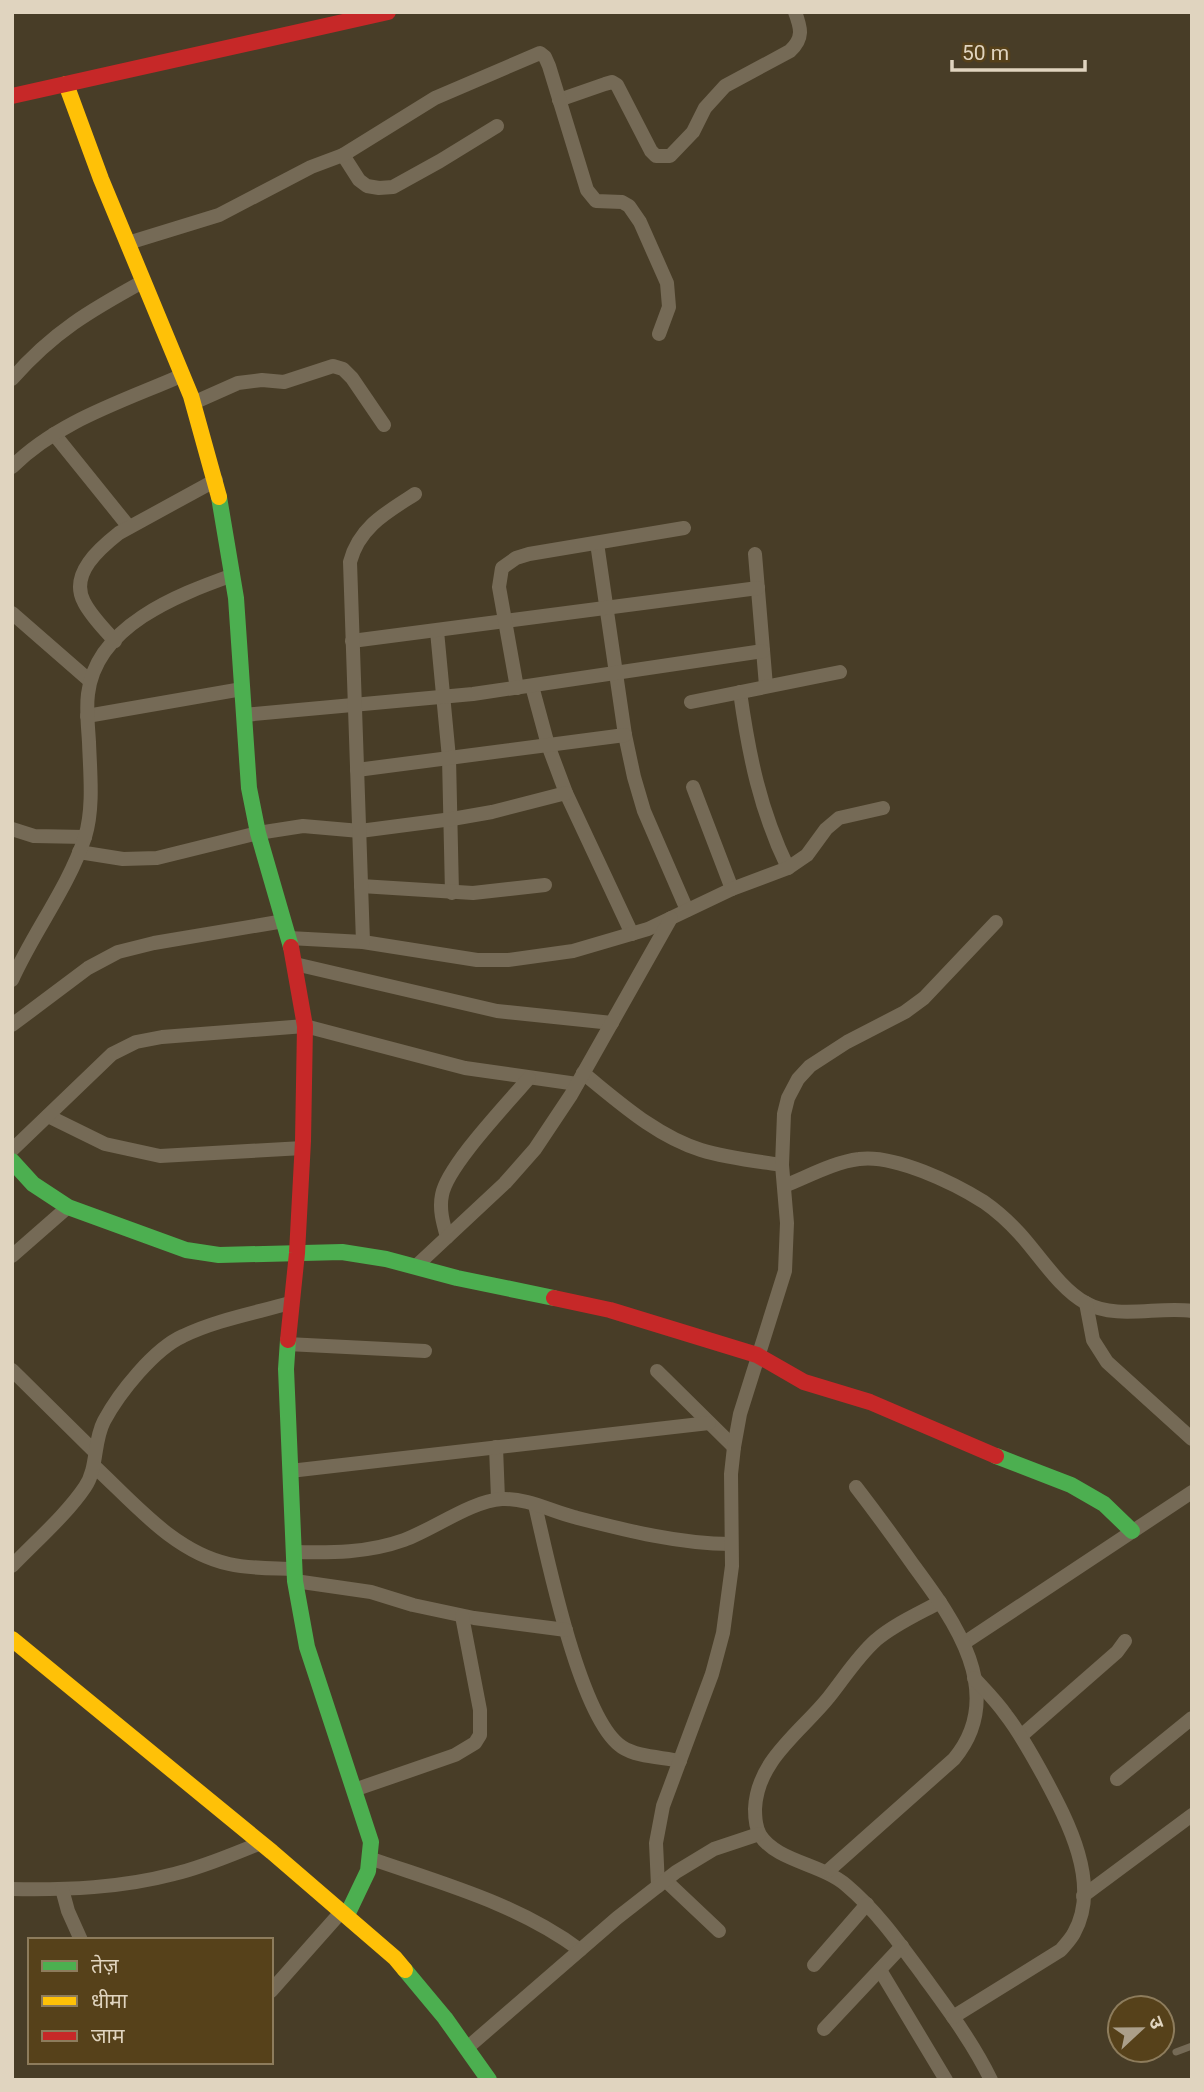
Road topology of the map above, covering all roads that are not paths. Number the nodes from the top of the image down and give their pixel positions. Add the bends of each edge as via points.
1 (388, 12) edge
2 (795, 12) edge
3 (66, 84) junction
4 (12, 96) edge
5 (559, 100) junction
6 (497, 126) dead end
7 (343, 155) junction
8 (128, 243) junction
9 (144, 281) junction
10 (659, 334) dead end
11 (183, 375) junction
12 (12, 379) edge
13 (193, 402) junction
14 (384, 425) dead end
15 (54, 434) junction
16 (12, 467) edge
17 (216, 480) junction
18 (415, 494) dead end
19 (129, 527) junction
20 (684, 528) dead end
21 (597, 543) junction
22 (755, 554) dead end
23 (233, 575) junction
24 (758, 588) junction
25 (607, 609) junction
26 (12, 614) edge
27 (507, 622) junction
28 (437, 631) junction
29 (115, 641) junction
30 (352, 641) junction
31 (763, 651) junction
32 (840, 672) dead end
33 (617, 674) junction
34 (90, 681) junction
35 (532, 686) junction
36 (766, 686) junction
37 (517, 688) junction
38 (242, 689) junction
39 (740, 692) junction
40 (443, 697) junction
41 (691, 702) dead end
42 (354, 706) junction
43 (87, 716) junction
44 (244, 716) junction
45 (625, 735) junction
46 (548, 745) junction
47 (449, 758) junction
48 (357, 770) junction
49 (693, 787) dead end
50 (566, 793) junction
51 (883, 808) dead end
52 (452, 819) junction
53 (12, 828) edge
54 (360, 831) junction
55 (258, 833) junction
56 (85, 836) junction
57 (79, 852) junction
58 (788, 868) junction
59 (362, 886) junction
60 (545, 886) dead end
61 (732, 889) junction
62 (452, 893) junction
63 (687, 910) junction
64 (671, 918) junction
65 (284, 921) junction
66 (996, 922) dead end
67 (632, 934) junction
68 (289, 938) junction
69 (363, 942) junction
70 (15, 961) edge
71 (295, 964) junction
72 (12, 980) edge
73 (612, 1023) junction
74 (12, 1025) edge
75 (305, 1026) junction
76 (529, 1078) junction
77 (580, 1079) junction
78 (48, 1116) junction
79 (303, 1148) junction
80 (12, 1150) edge
81 (12, 1161) edge
82 (782, 1165) junction
83 (784, 1186) junction
84 (68, 1207) junction
85 (447, 1237) junction
86 (297, 1253) junction
87 (12, 1256) edge
88 (415, 1267) junction
89 (290, 1303) junction
90 (1086, 1303) junction
91 (1192, 1311) edge
92 (287, 1344) junction
93 (425, 1352) dead end
94 (757, 1355) junction
95 (12, 1370) edge
96 (657, 1371) dead end
97 (709, 1423) junction
98 (1192, 1439) edge
99 (496, 1447) junction
100 (733, 1447) junction
101 (95, 1459) junction
102 (290, 1471) junction
103 (856, 1487) dead end
104 (1192, 1492) edge
105 (498, 1499) junction
106 (535, 1505) junction
107 (1132, 1531) junction
108 (731, 1544) junction
109 (12, 1566) edge
110 (294, 1567) junction
111 (940, 1602) junction
112 (462, 1616) junction
113 (566, 1630) junction
114 (1125, 1641) dead end
115 (964, 1643) junction
116 (16, 1649) edge
117 (974, 1678) junction
118 (1192, 1718) edge
119 (1021, 1736) junction
120 (680, 1761) junction
121 (1116, 1779) dead end
122 (354, 1790) junction
123 (1192, 1815) edge
124 (759, 1834) junction
125 (261, 1843) junction
126 (372, 1859) junction
127 (828, 1871) junction
128 (661, 1883) junction
129 (12, 1889) edge
130 (62, 1889) junction
131 (1083, 1896) junction
132 (867, 1904) junction
133 (344, 1913) junction
134 (719, 1931) dead end
135 (79, 1938) edge
136 (902, 1946) junction
137 (580, 1950) junction
138 (814, 1965) dead end
139 (880, 1970) junction
140 (273, 1989) edge
141 (953, 2017) junction
142 (824, 2029) dead end
143 (1192, 2046) edge
144 (467, 2048) junction
145 (1176, 2052) dead end
146 (489, 2080) edge
147 (946, 2080) edge
148 (991, 2080) edge

1 - 3 street
2 - 5 street via 801,27 798,44 725,86 670,156 656,156 651,151 612,82
3 - 4 street
3 - 8 street
5 - 7 street via 545,57 534,54 422,104
5 - 10 street via 591,196 596,201 629,206 664,272 669,307
6 - 7 street via 393,187 367,186
7 - 8 street via 219,215
8 - 9 street
9 - 11 street
9 - 12 street via 71,323
11 - 13 street
11 - 15 street
13 - 14 street via 238,383 284,382 333,366 352,378
13 - 17 street
15 - 16 street
15 - 19 street
17 - 19 street
17 - 23 street
18 - 30 street via 374,522 353,549 349,576
19 - 29 street via 89,562 80,584 84,603
20 - 21 street
21 - 25 street
21 - 27 street via 529,554 502,568 499,587
22 - 24 street
23 - 29 street via 156,607
23 - 38 street
24 - 25 street
24 - 31 street
25 - 27 street
25 - 33 street
26 - 34 street
27 - 28 street
27 - 37 street
28 - 30 street
28 - 40 street
29 - 34 street
30 - 42 street
31 - 33 street
31 - 36 street
32 - 36 street
33 - 35 street
33 - 45 street
34 - 43 street
35 - 37 street
35 - 46 street
36 - 39 street
37 - 40 street
38 - 43 street
38 - 44 street
39 - 41 street
39 - 58 street via 758,793
40 - 42 street
40 - 47 street
42 - 44 street
42 - 48 street
43 - 56 street via 90,784
44 - 55 street via 249,788
45 - 46 street
45 - 63 street via 644,811
46 - 47 street
46 - 50 street
47 - 48 street
47 - 52 street
48 - 54 street
49 - 61 street
50 - 52 street
50 - 67 street
51 - 58 street via 839,818 807,855
52 - 54 street
52 - 62 street
53 - 56 street via 34,836
54 - 55 street via 303,826
54 - 59 street
55 - 57 street via 142,860
55 - 65 street
56 - 57 street
57 - 70 street
58 - 61 street
59 - 62 street
59 - 69 street
60 - 62 street
61 - 63 street
63 - 64 street
64 - 67 street
64 - 73 street
65 - 68 street
65 - 74 street via 118,952 88,968
66 - 82 street via 924,998 828,1054 798,1079 784,1114
67 - 69 street via 573,951 508,960 455,958
68 - 69 street
68 - 71 street
70 - 72 street
71 - 73 street via 497,1011
71 - 75 street
73 - 77 street
75 - 76 street via 465,1068
75 - 78 street via 145,1039 112,1054
75 - 79 street
76 - 77 street
76 - 85 street via 451,1173 440,1203
77 - 82 street via 683,1143
77 - 85 street via 521,1166
78 - 79 street via 105,1144 160,1156
78 - 80 street
79 - 86 street
81 - 84 street via 33,1184
82 - 83 street
83 - 90 street via 856,1159 905,1166 986,1203
83 - 94 street via 785,1271
84 - 86 street via 186,1250 219,1255
84 - 87 street
85 - 88 street
86 - 88 street via 342,1252
86 - 89 street
88 - 94 street via 610,1310
89 - 92 street
89 - 101 street via 200,1329 166,1346 114,1407 104,1423
90 - 91 street via 1113,1310
90 - 98 street via 1093,1340 1107,1362
92 - 93 street
92 - 102 street
94 - 100 street
94 - 107 street via 804,1382 870,1402 1071,1485 1104,1504
95 - 101 street
96 - 97 street
97 - 99 street
97 - 100 street
99 - 102 street
99 - 105 street
100 - 108 street
101 - 109 street via 85,1488
101 - 110 street via 166,1532 197,1553 242,1566
102 - 110 street
103 - 111 street
104 - 107 street
105 - 106 street
105 - 110 street via 387,1545
106 - 108 street via 667,1538
106 - 113 street
107 - 115 street
108 - 120 street via 723,1633
110 - 112 street
110 - 122 street via 307,1647
111 - 115 street
111 - 124 street via 875,1641 777,1753 759,1787 755,1819
112 - 113 street
112 - 122 street via 480,1710 480,1735 455,1755
113 - 120 street via 594,1711 611,1737 632,1752
114 - 119 street
115 - 117 street
116 - 125 street
117 - 119 street
117 - 127 street via 975,1713 965,1746
118 - 121 street
119 - 131 street via 1077,1846
120 - 128 street via 658,1824 655,1861
122 - 126 street
123 - 131 street
124 - 127 street via 778,1852
124 - 128 street via 714,1849
125 - 130 street via 177,1874 132,1884
125 - 133 street
126 - 133 street via 367,1878
126 - 137 street via 519,1912
127 - 132 street
128 - 134 street
128 - 137 street
129 - 130 street
130 - 135 street
131 - 141 street via 1074,1934 1061,1950
132 - 136 street
132 - 138 street
133 - 140 street
133 - 144 street via 395,1958
136 - 139 street
136 - 141 street
137 - 144 street
139 - 142 street
139 - 147 street
141 - 148 street
143 - 145 lane
144 - 146 street

